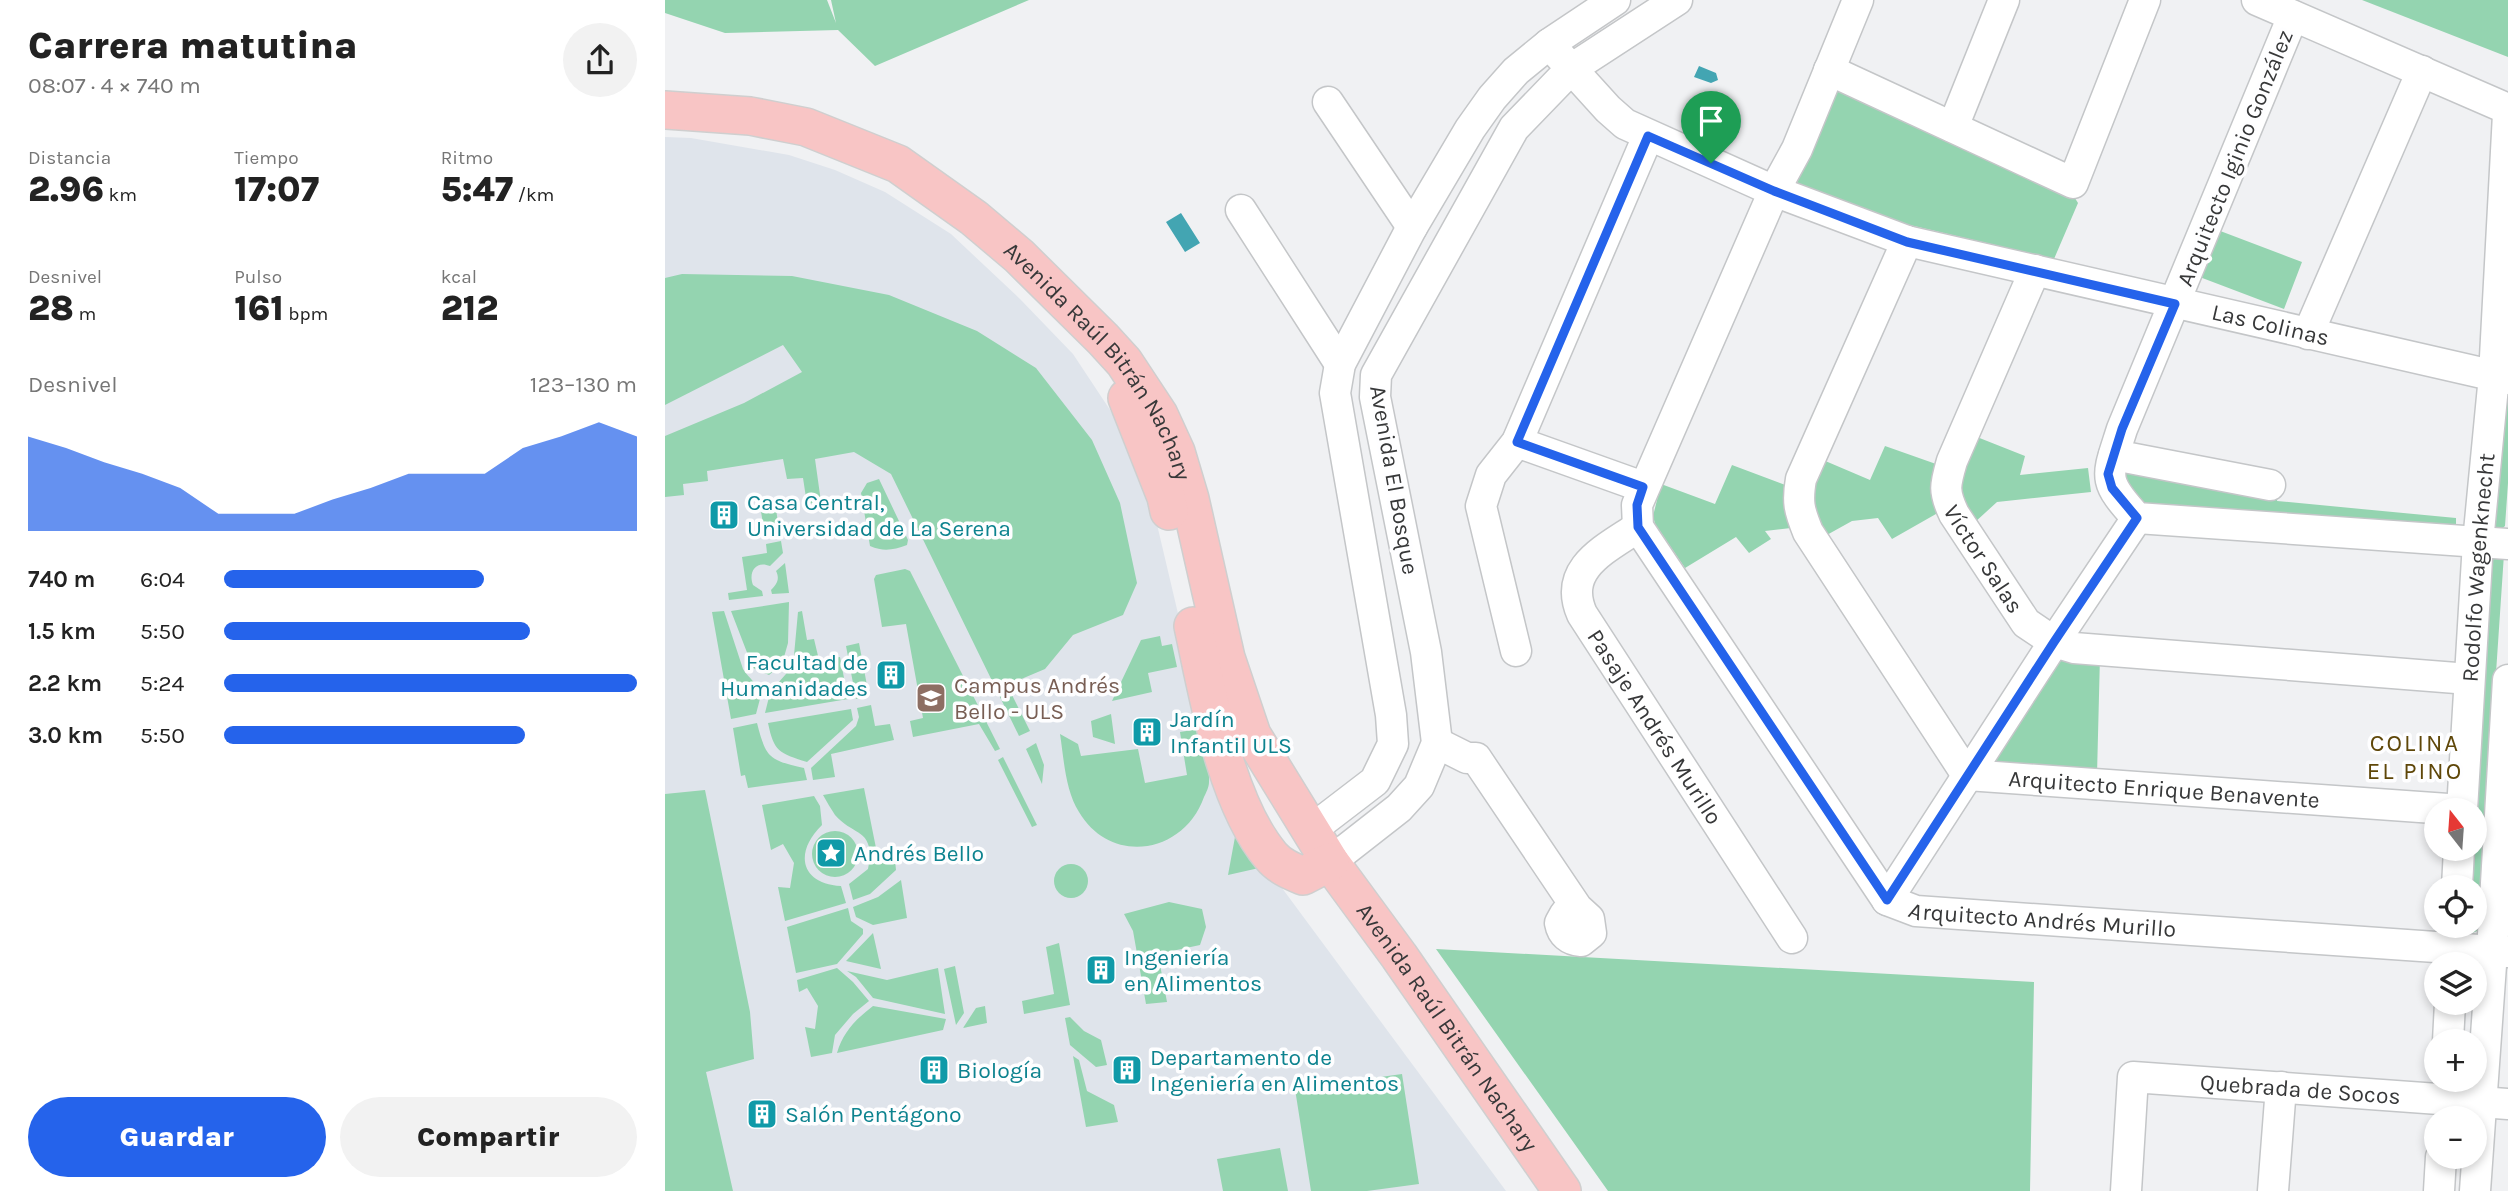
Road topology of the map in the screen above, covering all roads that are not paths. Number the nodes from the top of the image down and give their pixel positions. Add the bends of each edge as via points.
1 (1615, 0) edge
2 (1677, 0) edge
3 (1859, 0) edge
4 (2004, 0) edge
5 (2145, 0) edge
6 (2257, 0) edge
7 (2293, 16) junction
8 (1549, 44) junction
9 (1570, 69) junction
10 (1829, 70) junction
11 (2422, 71) junction
12 (1328, 102) dead end
13 (665, 110) edge
14 (2508, 112) edge
15 (1953, 127) junction
16 (1648, 136) junction
17 (1774, 191) junction
18 (1241, 210) dead end
19 (1412, 227) junction
20 (1907, 242) junction
21 (2035, 270) junction
22 (2175, 304) junction
23 (2308, 334) junction
24 (1103, 339) junction
25 (1340, 363) junction
26 (2501, 378) edge
27 (1517, 442) junction
28 (2114, 455) junction
29 (2270, 485) dead end
30 (1643, 487) junction
31 (2137, 518) junction
32 (1638, 527) junction
33 (2478, 542) junction
34 (2508, 544) edge
35 (2054, 642) junction
36 (1516, 651) dead end
37 (2469, 679) junction
38 (2508, 683) edge
39 (1437, 743) junction
40 (1968, 775) junction
41 (2463, 798) edge
42 (2424, 807) edge
43 (2504, 811) edge
44 (1311, 830) junction
45 (1316, 869) junction
46 (1887, 900) junction
47 (1571, 911) dead end
48 (1792, 938) dead end
49 (2453, 947) edge
50 (2500, 952) edge
51 (2281, 1087) junction
52 (2445, 1099) edge
53 (2494, 1103) edge
54 (2440, 1169) edge
55 (1562, 1191) edge
56 (2126, 1191) edge
57 (2273, 1191) edge
58 (2439, 1191) edge
59 (2475, 1191) edge

1 - 8 street, Avenida El Bosque
2 - 9 street, Avenida El Bosque
3 - 10 street
4 - 15 street
5 - 15 street via 2073,183
6 - 7 street
7 - 11 street
7 - 22 street, Arquitecto Iginio González
8 - 9 street, Las Colinas
8 - 19 street, Avenida El Bosque via 1492,97
9 - 16 street, Las Colinas via 1616,117
9 - 39 street, Avenida El Bosque via 1514,128 1376,375 1375,397 1426,652
10 - 15 street
10 - 17 street via 1797,149
11 - 14 street
11 - 23 street
12 - 19 street
13 - 24 main road, Avenida Raúl Bitrán Nachary via 750,116 807,127 898,164 1019,256
14 - 26 street, Rodolfo Wagenknecht
16 - 17 street, Las Colinas
16 - 27 street
17 - 20 street, Las Colinas
17 - 30 street
18 - 25 street
19 - 25 street, Avenida El Bosque
20 - 21 street, Las Colinas
20 - 40 street via 1801,479 1799,510 1808,532
21 - 22 street, Las Colinas
21 - 35 street, Víctor Salas via 1952,461 1945,495 2026,623
22 - 23 street, Las Colinas
22 - 28 street, Arquitecto Iginio González
23 - 26 street, Las Colinas
24 - 44 main road, Avenida Raúl Bitrán Nachary via 1143,388 1176,452 1226,658 1252,735
24 - 45 main road via 1166,497 1226,772 1271,856 1286,869
25 - 44 street, Avenida El Bosque via 1335,393 1393,744 1375,780
26 - 33 street, Rodolfo Wagenknecht
27 - 30 street
27 - 36 street via 1491,475 1481,506
28 - 29 street
28 - 31 street, Arquitecto Iginio González via 2108,474 2112,488
30 - 32 street via 1637,505
31 - 33 street
31 - 35 street
32 - 46 street, Arquitecto Andrés Murillo
32 - 48 street, Pasaje Andrés Murillo via 1582,569 1576,601
33 - 34 street
33 - 37 street, Rodolfo Wagenknecht
35 - 37 street, Víctor Salas via 2074,648
35 - 40 street
37 - 41 street, Rodolfo Wagenknecht
38 - 43 street, Rodolfo Wagenknecht
39 - 45 street, Avenida El Bosque via 1419,786 1399,808
39 - 47 street via 1476,758
40 - 42 street, Arquitecto Enrique Benavente
40 - 46 street
43 - 50 street, Rodolfo Wagenknecht
44 - 45 main road, Avenida Raúl Bitrán Nachary
45 - 55 main road, Avenida Raúl Bitrán Nachary via 1399,956
46 - 49 street, Arquitecto Andrés Murillo via 1916,911
49 - 50 street, Arquitecto Andrés Murillo
50 - 53 street, Rodolfo Wagenknecht
51 - 52 street, Quebrada de Socos
51 - 56 street, Quebrada de Socos via 2133,1077
51 - 57 street
52 - 53 street, Quebrada de Socos
53 - 59 street, Rodolfo Wagenknecht
54 - 58 street

